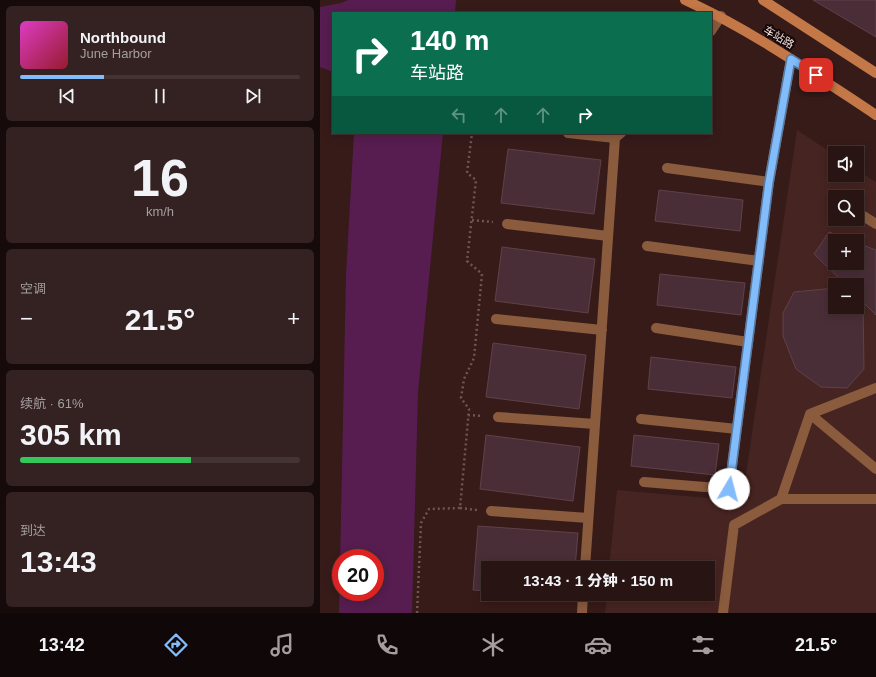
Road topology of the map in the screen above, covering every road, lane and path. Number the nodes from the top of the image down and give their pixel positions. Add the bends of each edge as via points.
1 (686, 0) edge
2 (763, 0) edge
3 (721, 16) junction
4 (712, 30) edge
5 (791, 59) junction
6 (876, 73) edge
7 (876, 115) edge
8 (472, 134) edge
9 (585, 134) edge
10 (618, 136) edge
11 (667, 168) dead end
12 (769, 182) junction
13 (864, 216) edge
14 (472, 220) junction
15 (507, 224) joint
16 (876, 224) edge
17 (608, 236) junction
18 (646, 246) dead end
19 (759, 261) junction
20 (496, 319) dead end
21 (656, 328) dead end
22 (602, 330) junction
23 (748, 342) junction
24 (876, 388) edge
25 (810, 414) junction
26 (498, 417) dead end
27 (641, 419) dead end
28 (595, 424) junction
29 (737, 429) junction
30 (876, 469) edge
31 (644, 482) dead end
32 (781, 499) junction
33 (876, 499) edge
34 (491, 511) dead end
35 (588, 518) junction
36 (585, 561) edge
37 (583, 601) edge
38 (417, 613) edge
39 (582, 613) edge
40 (723, 613) edge

1 - 3 main road, 车站路
2 - 6 main road, 车站路
3 - 4 lane
3 - 5 main road, 车站路
5 - 7 main road, 车站路
5 - 12 lane
8 - 14 path via 467,173 476,180
9 - 10 lane
10 - 17 lane
11 - 12 lane
12 - 19 lane
13 - 16 lane
14 - 15 path
14 - 38 path via 468,261 482,274 474,358 464,379 461,398 469,409 460,508 429,509 421,523
15 - 17 lane
17 - 22 lane
18 - 19 lane
19 - 23 lane
20 - 22 lane
21 - 23 lane
22 - 28 lane
23 - 29 lane
24 - 25 lane
25 - 30 lane
25 - 32 lane
26 - 28 lane
27 - 29 lane
28 - 35 lane
29 - 31 lane via 729,489
32 - 33 lane
32 - 40 lane via 734,525
34 - 35 lane
35 - 36 lane
37 - 39 lane

